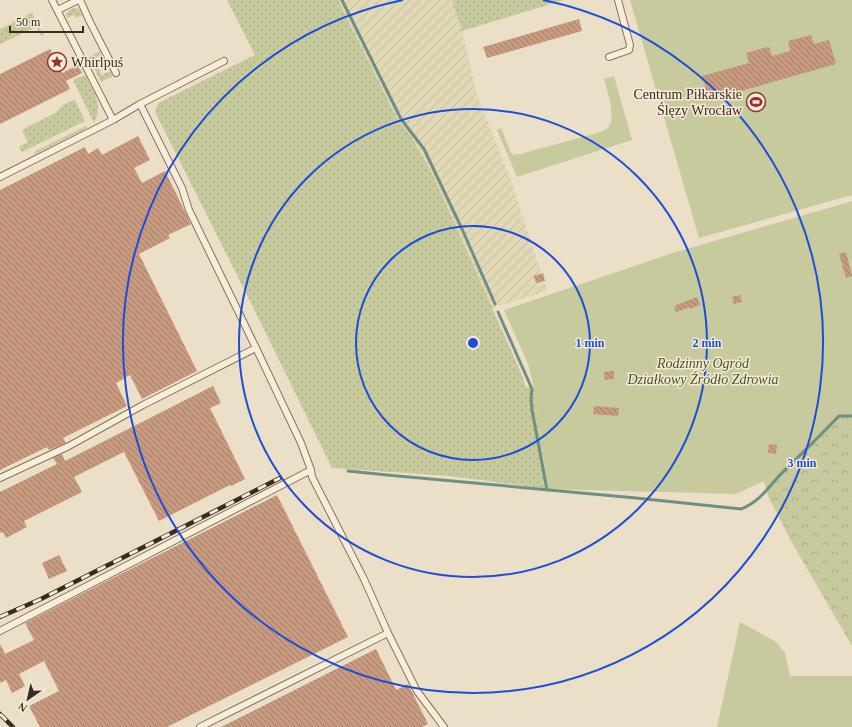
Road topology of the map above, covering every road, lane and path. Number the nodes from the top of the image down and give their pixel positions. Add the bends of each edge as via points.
1 (52, 0) edge
2 (79, 0) edge
3 (618, 0) edge
4 (58, 10) junction
5 (609, 57) dead end
6 (224, 61) dead end
7 (116, 73) dead end
8 (140, 104) junction
9 (113, 120) junction
10 (0, 177) edge
11 (256, 348) junction
12 (311, 470) junction
13 (0, 478) edge
14 (0, 631) edge
15 (388, 633) junction
16 (200, 727) edge
17 (444, 727) edge

1 - 4 lane
2 - 4 lane
2 - 7 lane
3 - 5 lane via 630,45 629,50
4 - 9 lane
6 - 8 lane
8 - 9 lane
8 - 11 lane
9 - 10 lane
11 - 12 lane
11 - 13 lane via 68,446
12 - 14 lane
12 - 15 lane via 312,477
15 - 16 lane
15 - 17 lane via 417,691

